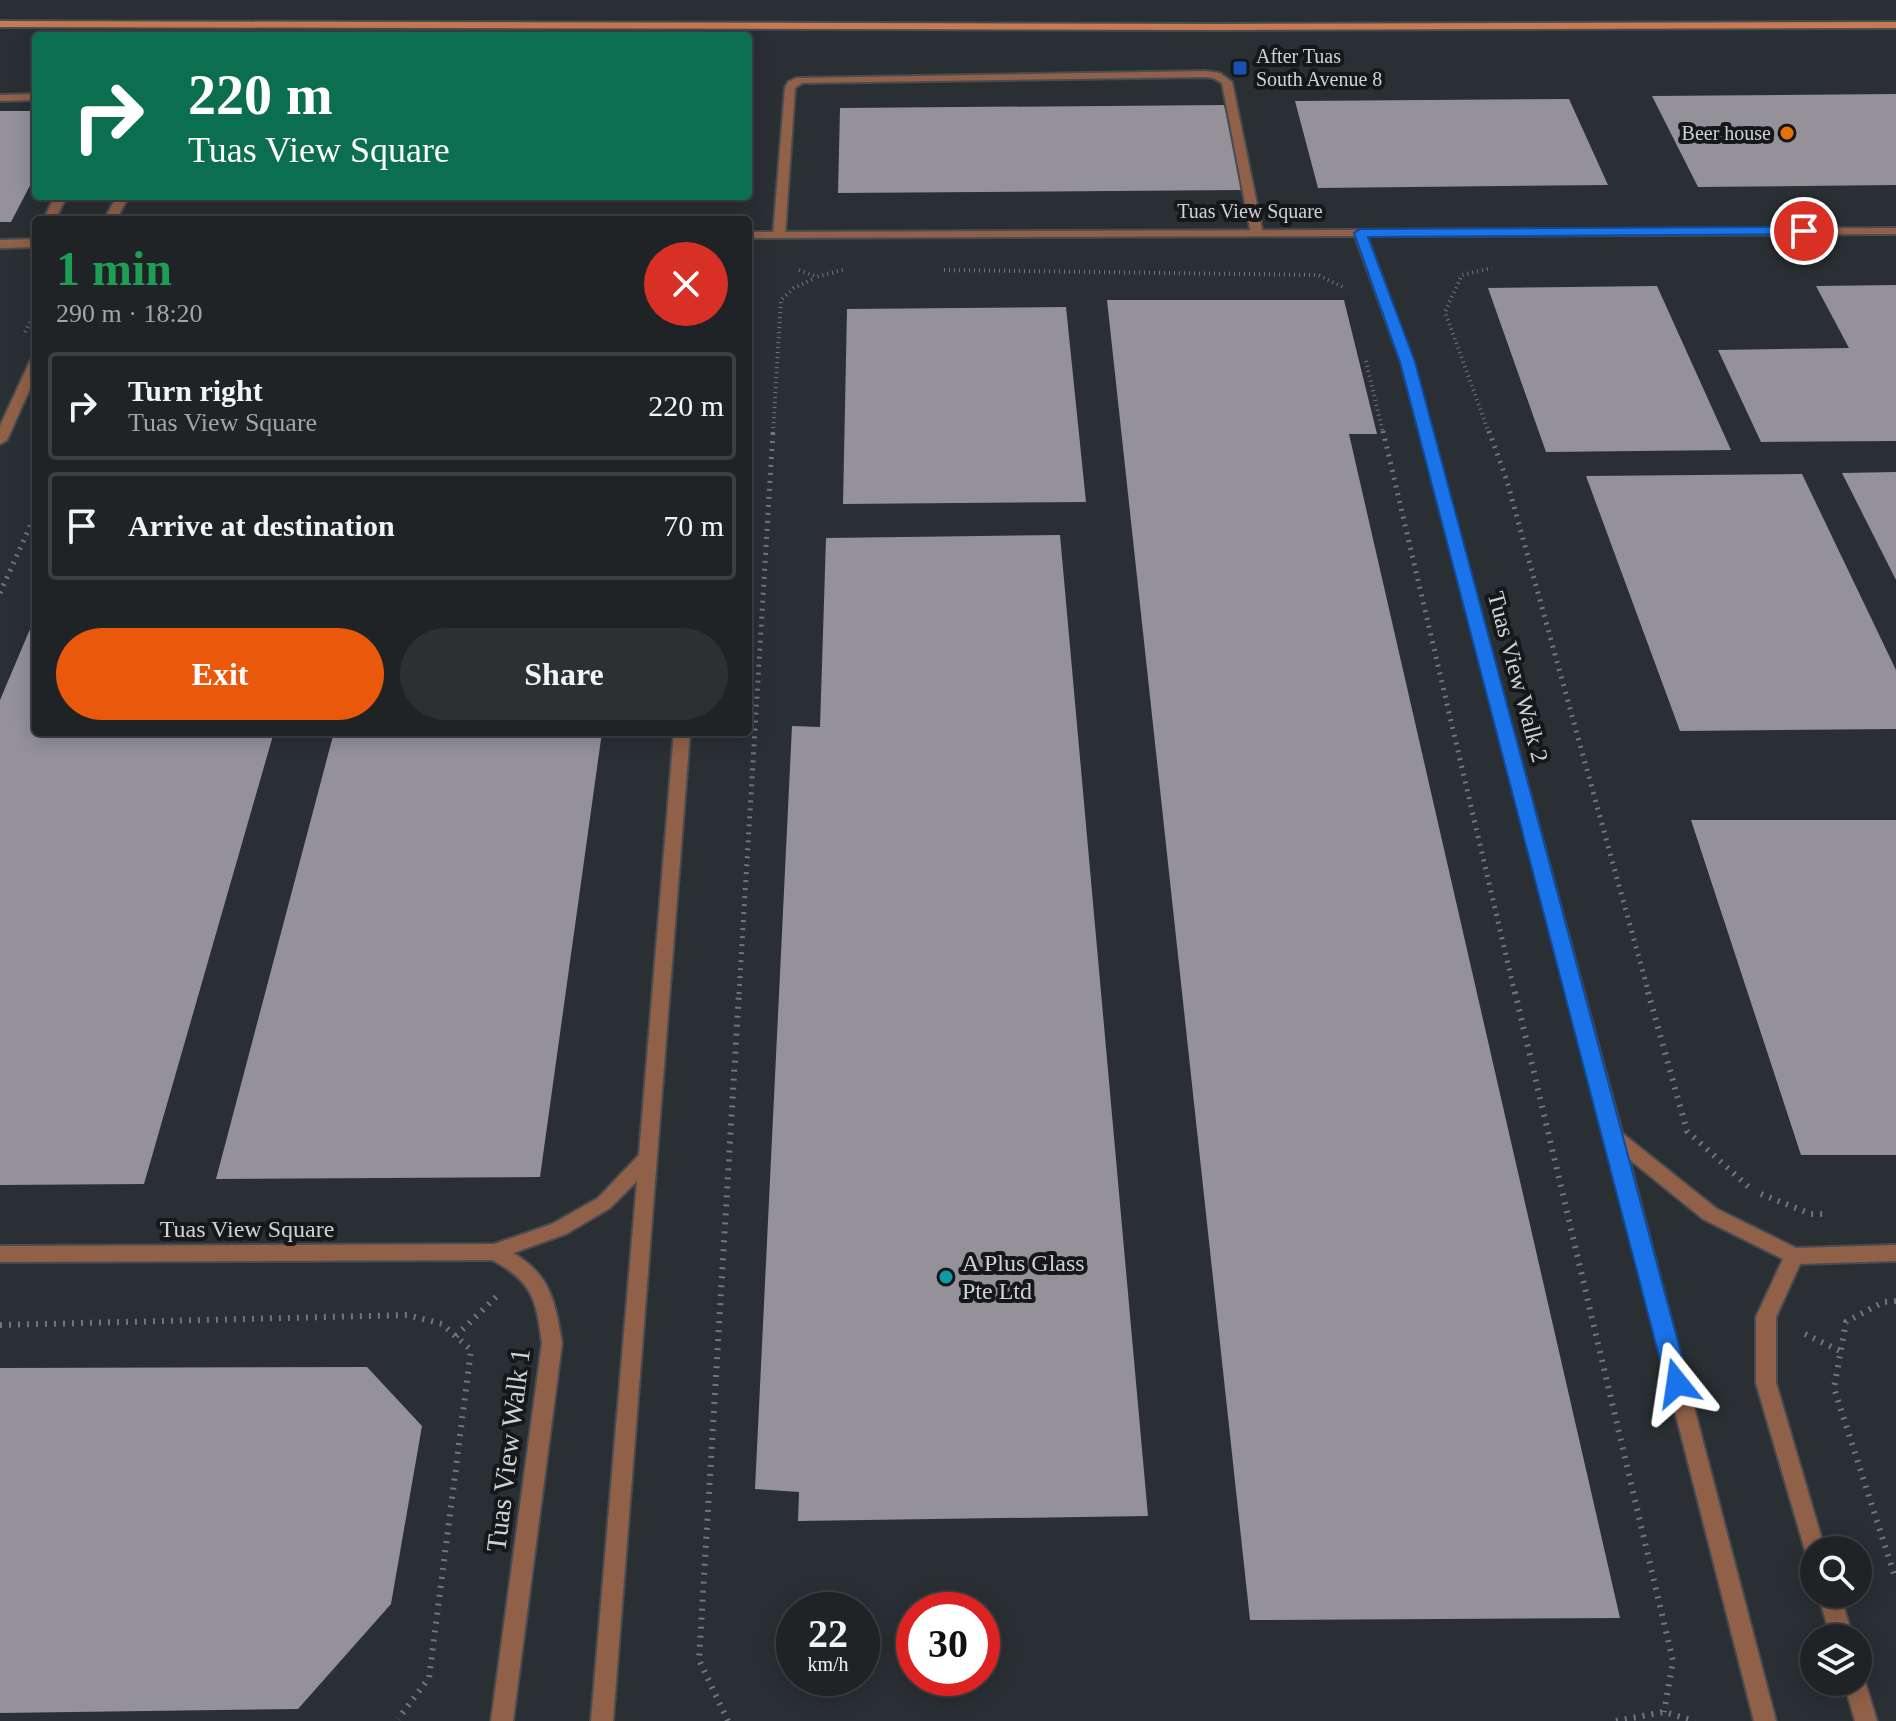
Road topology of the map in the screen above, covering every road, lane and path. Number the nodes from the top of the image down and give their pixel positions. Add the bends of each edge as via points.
1 (0, 24) edge
2 (1896, 25) edge
3 (32, 97) edge
4 (0, 98) edge
5 (1896, 231) edge
6 (1360, 233) junction
7 (1257, 234) junction
8 (752, 235) edge
9 (779, 235) junction
10 (32, 243) edge
11 (0, 244) edge
12 (1499, 266) dead end
13 (862, 269) dead end
14 (788, 270) dead end
15 (940, 270) dead end
16 (816, 277) junction
17 (1347, 297) dead end
18 (1363, 346) dead end
19 (32, 370) edge
20 (0, 440) edge
21 (32, 522) edge
22 (0, 593) edge
23 (682, 736) edge
24 (1614, 1137) junction
25 (649, 1156) junction
26 (1838, 1215) dead end
27 (494, 1252) junction
28 (1896, 1253) edge
29 (0, 1254) edge
30 (1794, 1256) junction
31 (526, 1268) junction
32 (1896, 1301) edge
33 (0, 1325) edge
34 (456, 1336) junction
35 (1811, 1536) edge
36 (1896, 1580) edge
37 (1859, 1696) edge
38 (1664, 1712) junction
39 (400, 1720) edge
40 (502, 1721) edge
41 (602, 1721) edge
42 (727, 1721) edge
43 (1616, 1721) edge
44 (1695, 1721) edge
45 (1765, 1721) edge
46 (1866, 1721) edge

1 - 2 main road
3 - 4 street
5 - 6 street, Tuas View Square
6 - 7 street, Tuas View Square
6 - 24 street, Tuas View Walk 2 via 1407,362
7 - 9 street, Tuas View Square
7 - 9 street via 1227,82 1205,74 800,80 790,88
8 - 9 street, Tuas View Square
10 - 11 street
12 - 26 path via 1462,275 1445,312 1507,481 1687,1131 1752,1191 1811,1214
13 - 16 path
14 - 16 path
15 - 17 path via 1318,275 1344,287
16 - 42 path via 781,300 780,316 699,1660
18 - 38 path via 1673,1661
19 - 20 street
21 - 22 path
23 - 25 street
24 - 30 street via 1710,1214
24 - 45 street, Tuas View Walk 2
25 - 27 street via 604,1203 559,1229
25 - 41 street
27 - 29 street, Tuas View Square
27 - 31 street
28 - 30 street
30 - 35 street via 1766,1317 1766,1383
31 - 34 path
31 - 40 street, Tuas View Walk 1 via 545,1296 552,1343
32 - 36 path via 1883,1302 1846,1322 1834,1388
33 - 34 path via 407,1315 442,1324
34 - 39 path via 471,1350 429,1678
37 - 46 street
38 - 43 path
38 - 44 path

